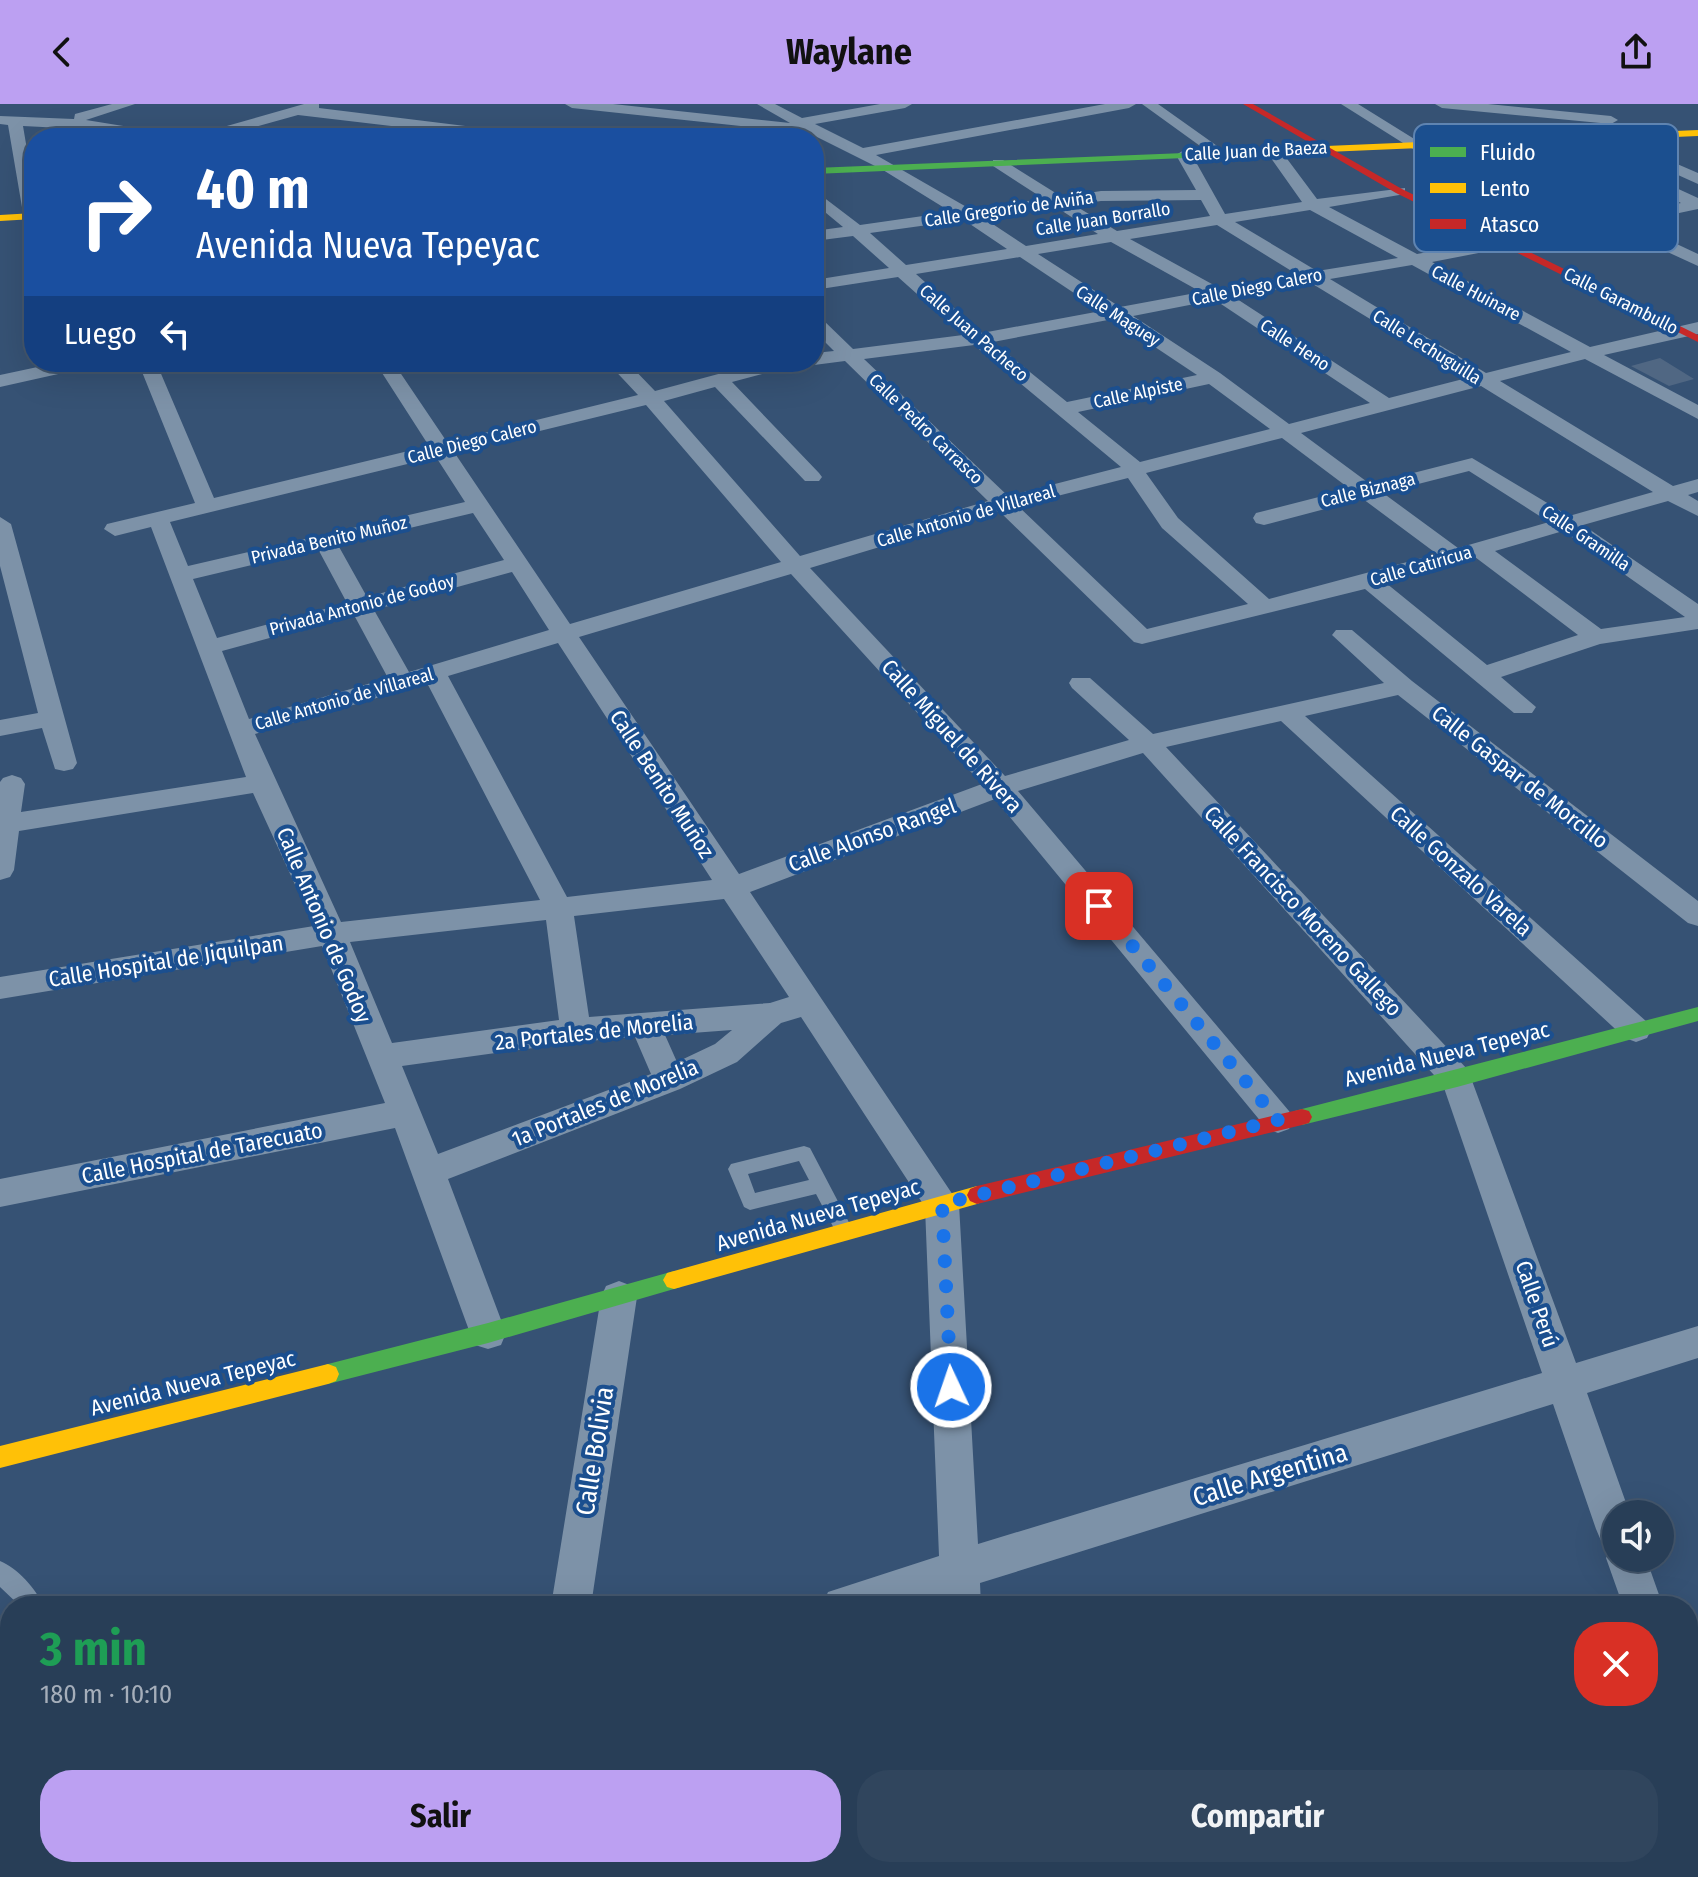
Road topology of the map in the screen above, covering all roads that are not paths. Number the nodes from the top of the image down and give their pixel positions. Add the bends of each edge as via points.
1 (128, 104) edge
2 (320, 104) edge
3 (572, 104) edge
4 (661, 104) edge
5 (764, 104) edge
6 (905, 104) edge
7 (1129, 104) edge
8 (1149, 104) edge
9 (1247, 104) edge
10 (1348, 104) edge
11 (1442, 104) edge
12 (1533, 104) edge
13 (1592, 107) edge
14 (296, 110) junction
15 (636, 111) junction
16 (1698, 112) edge
17 (7, 120) edge
18 (82, 121) edge
19 (802, 122) junction
20 (1580, 124) edge
21 (1604, 124) edge
22 (236, 127) edge
23 (119, 128) edge
24 (446, 128) edge
25 (793, 128) edge
26 (815, 128) edge
27 (824, 133) edge
28 (1694, 133) edge
29 (1414, 144) edge
30 (1414, 145) edge
31 (1343, 147) junction
32 (1321, 148) junction
33 (1274, 151) junction
34 (863, 153) junction
35 (1219, 153) junction
36 (1184, 155) junction
37 (24, 158) edge
38 (1698, 161) edge
39 (998, 163) junction
40 (1678, 164) edge
41 (0, 166) edge
42 (24, 167) edge
43 (888, 167) junction
44 (824, 170) edge
45 (1678, 170) edge
46 (1698, 179) edge
47 (1414, 182) edge
48 (1399, 191) junction
49 (1205, 195) junction
50 (1678, 196) edge
51 (1414, 198) edge
52 (1054, 201) junction
53 (824, 203) edge
54 (1697, 204) edge
55 (1313, 205) junction
56 (966, 214) junction
57 (24, 216) edge
58 (0, 218) edge
59 (1220, 220) junction
60 (858, 231) junction
61 (824, 235) edge
62 (1114, 237) junction
63 (1021, 252) junction
64 (1462, 252) edge
65 (1525, 252) edge
66 (1551, 252) edge
67 (1678, 252) edge
68 (1415, 260) junction
69 (1698, 261) edge
70 (903, 272) junction
71 (1313, 277) junction
72 (824, 284) edge
73 (1219, 295) junction
74 (1114, 313) junction
75 (824, 331) edge
76 (1694, 331) edge
77 (978, 339) junction
78 (1588, 353) junction
79 (850, 356) junction
80 (824, 358) edge
81 (41, 372) edge
82 (151, 372) edge
83 (391, 372) edge
84 (626, 372) edge
85 (748, 372) edge
86 (1213, 377) junction
87 (719, 380) junction
88 (0, 381) edge
89 (1482, 381) junction
90 (651, 398) junction
91 (1386, 405) junction
92 (1063, 409) junction
93 (1698, 413) edge
94 (1286, 433) junction
95 (443, 449) junction
96 (1472, 464) joint
97 (1134, 469) junction
98 (812, 477) dead end
99 (1698, 485) edge
100 (1364, 491) junction
101 (1667, 492) junction
102 (1004, 503) junction
103 (478, 505) junction
104 (207, 506) junction
105 (1698, 510) edge
106 (158, 518) junction
107 (1264, 518) dead end
108 (1564, 522) junction
109 (1, 529) edge
110 (115, 529) dead end
111 (325, 541) junction
112 (1478, 549) junction
113 (1454, 556) junction
114 (516, 564) junction
115 (796, 566) junction
116 (181, 575) junction
117 (1369, 581) junction
118 (360, 606) junction
119 (1265, 607) junction
120 (1698, 615) edge
121 (25, 620) junction
122 (1698, 622) edge
123 (0, 624) edge
124 (564, 635) junction
125 (1344, 635) dead end
126 (1142, 637) joint
127 (1596, 637) junction
128 (209, 647) junction
129 (434, 673) junction
130 (1485, 674) junction
131 (402, 682) junction
132 (1081, 683) dead end
133 (1403, 686) junction
134 (1523, 707) dead end
135 (1286, 712) junction
136 (51, 718) junction
137 (0, 728) edge
138 (240, 730) junction
139 (1148, 743) junction
140 (64, 763) dead end
141 (262, 783) junction
142 (12, 784) dead end
143 (1000, 787) junction
144 (3, 825) edge
145 (0, 870) edge
146 (731, 888) junction
147 (558, 906) junction
148 (1698, 916) edge
149 (332, 934) junction
150 (0, 988) edge
151 (807, 1003) junction
152 (1698, 1014) edge
153 (770, 1015) junction
154 (645, 1025) junction
155 (576, 1030) junction
156 (1636, 1030) junction
157 (380, 1057) junction
158 (1457, 1079) junction
159 (669, 1080) junction
160 (403, 1113) junction
161 (1278, 1120) junction
162 (429, 1172) junction
163 (821, 1185) dead end
164 (0, 1193) edge
165 (942, 1204) junction
166 (845, 1232) junction
167 (619, 1297) junction
168 (488, 1333) junction
169 (1698, 1342) edge
170 (1565, 1384) junction
171 (0, 1457) edge
172 (1606, 1500) edge
173 (0, 1572) edge
174 (1631, 1572) edge
175 (960, 1588) edge
176 (23, 1596) edge
177 (573, 1596) edge
178 (908, 1596) edge
179 (1639, 1596) edge

1 - 18 street
2 - 14 street
3 - 15 street
4 - 15 street
5 - 19 street, Calle Maguey
6 - 19 street
7 - 34 street
8 - 35 street
9 - 32 street, Calle Garambullo
10 - 29 street
11 - 20 street
12 - 13 street
13 - 21 street
14 - 22 street
14 - 24 street
15 - 25 street
16 - 28 street
17 - 18 street
17 - 37 street
18 - 23 street
19 - 26 street, Calle Maguey
27 - 34 street, Calle Maguey
30 - 31 street, Calle Juan de Baeza
31 - 32 street, Calle Juan de Baeza
31 - 47 street, Calle Garambullo
32 - 33 street, Calle Juan de Baeza
32 - 48 street, Calle Garambullo
33 - 35 street, Calle Juan de Baeza
33 - 55 street, Calle Huinare
34 - 43 street, Calle Maguey
35 - 36 street, Calle Juan de Baeza
36 - 39 street, Calle Juan de Baeza
36 - 49 street, Calle Lechuguilla
38 - 40 street
39 - 43 street, Calle Juan de Baeza
39 - 52 street, Calle Heno
41 - 42 street
43 - 44 street, Calle Juan de Baeza
43 - 56 street, Calle Maguey
45 - 46 street
48 - 51 street, Calle Garambullo
48 - 55 street, Calle Juan Borrallo
49 - 52 street, Calle Gregorio de Aviña
49 - 59 street, Calle Lechuguilla
50 - 54 street
52 - 56 street, Calle Gregorio de Aviña
52 - 62 street, Calle Heno
53 - 60 street, Calle Juan Pacheco
55 - 59 street, Calle Juan Borrallo
55 - 68 street, Calle Huinare
56 - 60 street, Calle Gregorio de Aviña
56 - 63 street, Calle Maguey
57 - 58 street
59 - 62 street, Calle Juan Borrallo
59 - 71 street, Calle Lechuguilla
60 - 61 street, Calle Gregorio de Aviña
60 - 70 street, Calle Juan Pacheco
62 - 63 street, Calle Juan Borrallo
62 - 73 street, Calle Heno
63 - 70 street, Calle Juan Borrallo
63 - 74 street, Calle Maguey
64 - 68 street, Calle Diego Calero
65 - 76 street, Calle Garambullo
66 - 76 street, Calle Garambullo
67 - 69 street
68 - 71 street, Calle Diego Calero
68 - 78 street, Calle Huinare
70 - 72 street, Calle Juan Borrallo
70 - 77 street, Calle Juan Pacheco
71 - 73 street, Calle Diego Calero
71 - 89 street, Calle Lechuguilla
73 - 74 street, Calle Diego Calero
73 - 91 street, Calle Heno
74 - 77 street, Calle Diego Calero
74 - 86 street, Calle Maguey
75 - 79 street, Calle Pedro Carrasco
76 - 78 street, Calle Antonio de Villareal
77 - 79 street, Calle Diego Calero
77 - 92 street, Calle Juan Pacheco
78 - 89 street, Calle Antonio de Villareal
78 - 93 street, Calle Huinare
79 - 80 street, Calle Diego Calero
79 - 102 street, Calle Pedro Carrasco
81 - 88 street
82 - 104 street
83 - 95 street, Calle Benito Muñoz
84 - 90 street, Calle Miguel de Rivera
85 - 87 street, Calle Diego Calero
86 - 92 street, Calle Alpiste
86 - 94 street, Calle Maguey
87 - 90 street, Calle Diego Calero
87 - 98 street
89 - 91 street, Calle Antonio de Villareal
89 - 101 street, Calle Lechuguilla
90 - 95 street, Calle Diego Calero
90 - 115 street, Calle Miguel de Rivera
91 - 94 street, Calle Antonio de Villareal
92 - 97 street, Calle Juan Pacheco
94 - 97 street, Calle Antonio de Villareal
94 - 100 street, Calle Maguey
95 - 103 street, Calle Benito Muñoz
95 - 104 street, Calle Diego Calero
96 - 100 street, Calle Biznaga
96 - 108 street, Calle Gramilla
97 - 102 street, Calle Antonio de Villareal
97 - 119 street, Calle Juan Pacheco via 1170,523
99 - 101 street, Calle Catiricua
100 - 107 street, Calle Biznaga
100 - 113 street, Calle Maguey
101 - 105 street, Calle Lechuguilla
101 - 108 street, Calle Catiricua
102 - 115 street, Calle Antonio de Villareal
102 - 126 street, Calle Pedro Carrasco
103 - 111 street, Privada Benito Muñoz
103 - 114 street, Calle Benito Muñoz
104 - 106 street, Calle Diego Calero
106 - 110 street, Calle Diego Calero
106 - 116 street, Calle Antonio de Godoy
108 - 112 street, Calle Catiricua
108 - 120 street, Calle Gramilla
109 - 121 street
111 - 116 street, Privada Benito Muñoz
111 - 118 street
112 - 113 street, Calle Catiricua
112 - 127 street
113 - 117 street, Calle Catiricua
114 - 118 street, Privada Antonio de Godoy
114 - 124 street, Calle Benito Muñoz
115 - 124 street, Calle Antonio de Villareal
115 - 143 street, Calle Miguel de Rivera
116 - 128 street, Calle Antonio de Godoy
117 - 119 street, Calle Catiricua
117 - 130 street
118 - 128 street, Privada Antonio de Godoy
118 - 131 street
119 - 126 street, Calle Catiricua
121 - 123 street
121 - 136 street
122 - 127 street
124 - 129 street, Calle Antonio de Villareal
124 - 146 street, Calle Benito Muñoz
125 - 133 street, Calle Gaspar de Morcillo
127 - 130 street
128 - 138 street, Calle Antonio de Godoy
129 - 131 street, Calle Antonio de Villareal
129 - 147 street
130 - 134 street
131 - 138 street, Calle Antonio de Villareal
132 - 139 street, Calle Francisco Moreno Gallego
133 - 135 street, Calle Alonso Rangel
133 - 148 street, Calle Gaspar de Morcillo
135 - 139 street, Calle Alonso Rangel
135 - 156 street, Calle Gonzalo Varela
136 - 137 street
136 - 140 street
138 - 141 street, Calle Antonio de Godoy
139 - 143 street, Calle Alonso Rangel
139 - 158 street, Calle Francisco Moreno Gallego
141 - 144 street
141 - 149 street, Calle Antonio de Godoy
142 - 144 street
143 - 146 street, Calle Alonso Rangel
143 - 161 street, Calle Miguel de Rivera
144 - 145 street
146 - 147 street, Calle Alonso Rangel
146 - 151 street, Calle Benito Muñoz
147 - 149 street, Calle Alonso Rangel
147 - 155 street
149 - 150 street, Calle Hospital de Jiquilpan
149 - 157 street, Calle Antonio de Godoy
151 - 153 street, 2a Portales de Morelia
151 - 165 street, Calle Benito Muñoz
152 - 156 street, Avenida Nueva Tepeyac
153 - 154 street, 2a Portales de Morelia
153 - 159 street, 1a Portales de Morelia via 726,1053
154 - 155 street, 2a Portales de Morelia
154 - 159 street
155 - 157 street, 2a Portales de Morelia
156 - 158 street, Avenida Nueva Tepeyac
157 - 160 street, Calle Antonio de Godoy
158 - 161 street, Avenida Nueva Tepeyac
158 - 170 street, Calle Perú
159 - 162 street, 1a Portales de Morelia
160 - 162 street, Calle Antonio de Godoy
160 - 164 street, Calle Hospital de Tarecuato
161 - 165 street, Avenida Nueva Tepeyac
162 - 168 street, Calle Antonio de Godoy
163 - 166 lane
165 - 166 street, Avenida Nueva Tepeyac
165 - 175 street
166 - 167 street, Avenida Nueva Tepeyac
167 - 168 street, Avenida Nueva Tepeyac
167 - 177 street, Calle Bolivia
168 - 171 street, Avenida Nueva Tepeyac
169 - 170 street, Calle Argentina
170 - 172 street, Calle Perú
170 - 175 street, Calle Argentina
173 - 176 lane
174 - 179 street
175 - 178 street, Calle Argentina

